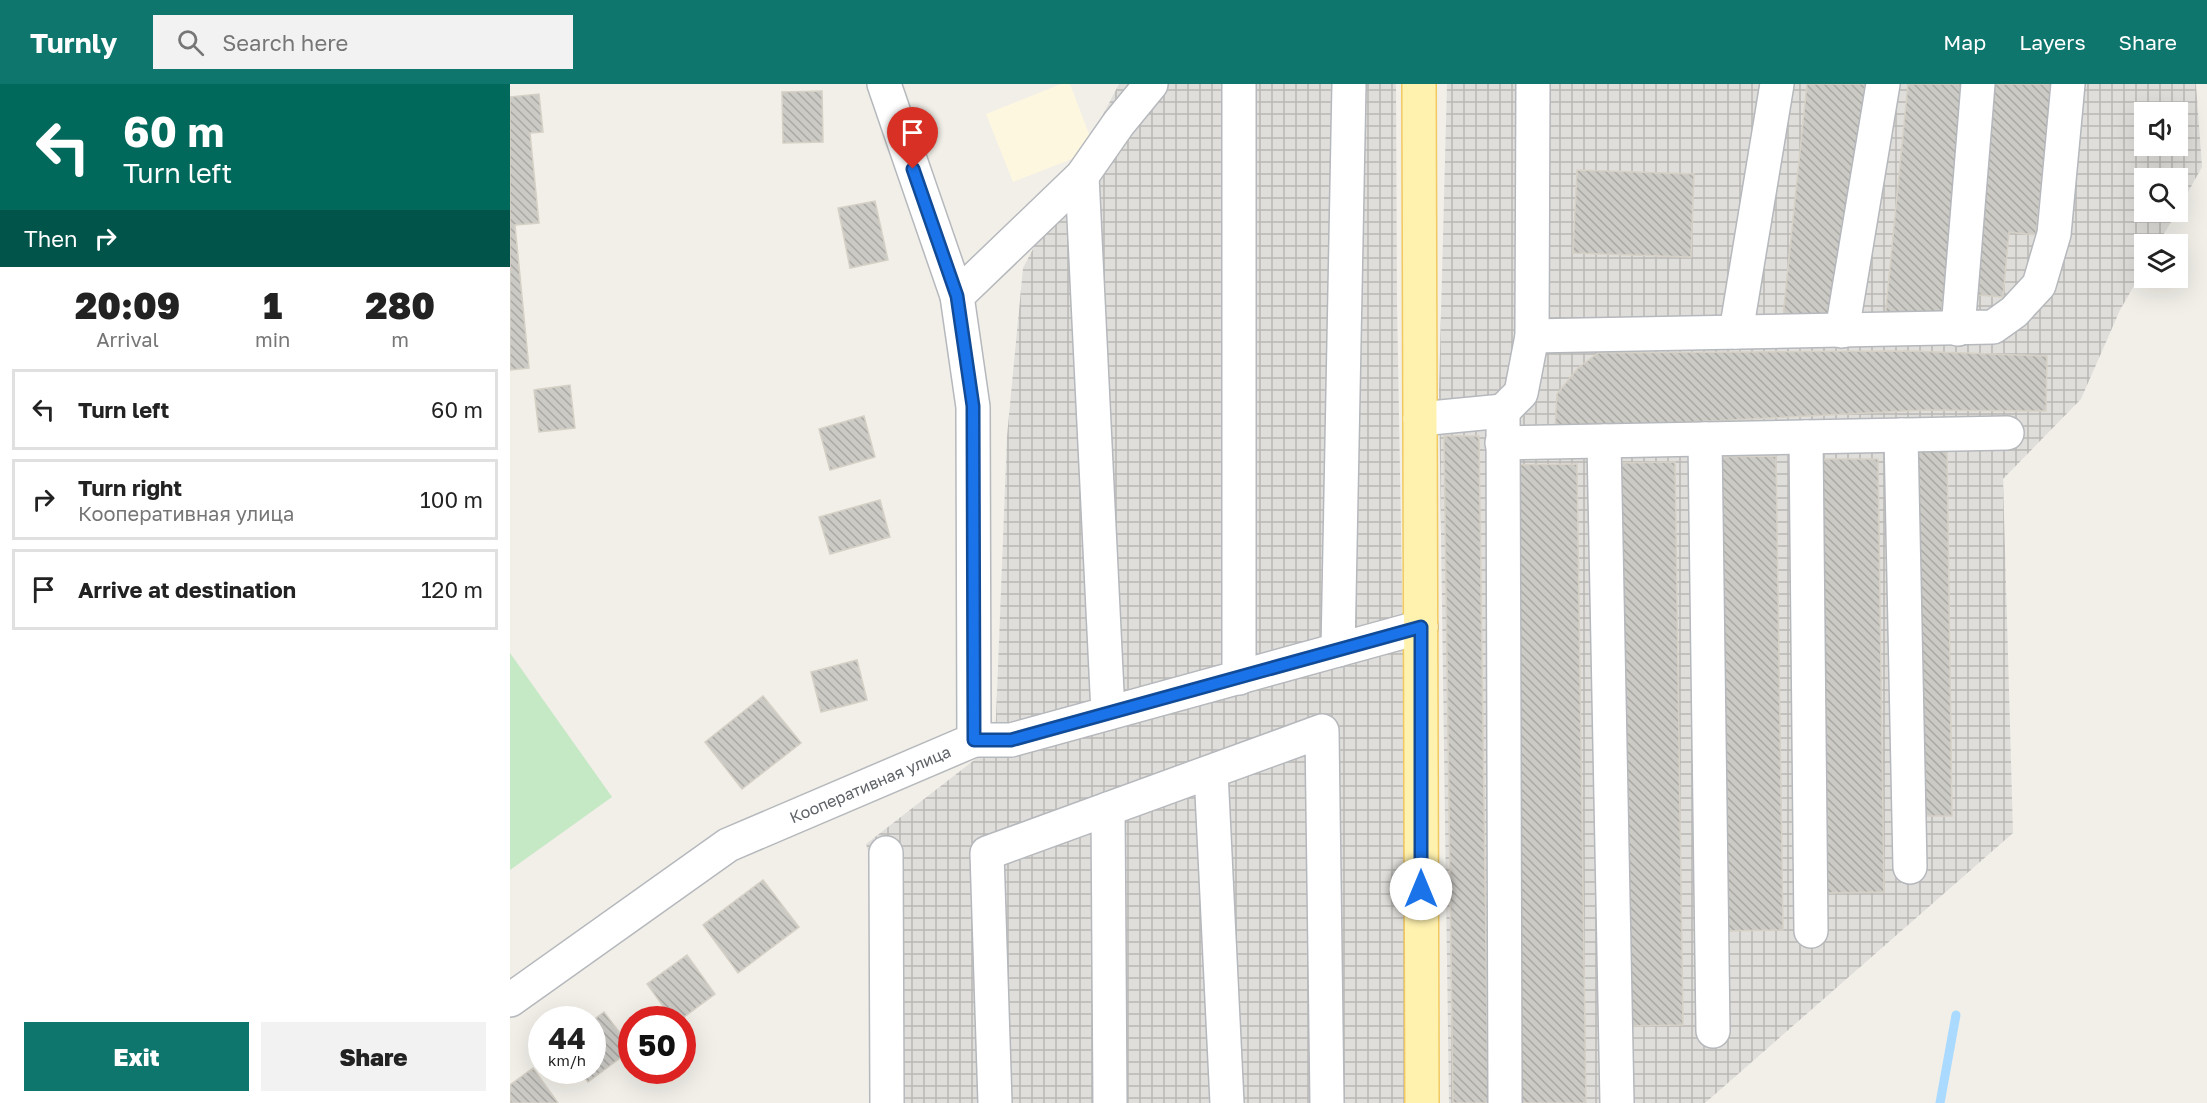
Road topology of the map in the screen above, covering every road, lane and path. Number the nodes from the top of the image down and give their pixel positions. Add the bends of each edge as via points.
1 (884, 84) edge
2 (1151, 84) edge
3 (1239, 84) edge
4 (1349, 84) edge
5 (1419, 84) edge
6 (1533, 84) edge
7 (1777, 84) edge
8 (1883, 84) edge
9 (1978, 84) edge
10 (2068, 84) edge
11 (1082, 176) junction
12 (957, 296) junction
13 (1958, 329) junction
14 (1842, 331) junction
15 (1736, 332) junction
16 (1532, 336) junction
17 (1503, 411) junction
18 (1420, 419) junction
19 (2007, 433) dead end
20 (1900, 435) junction
21 (1806, 437) junction
22 (1705, 439) junction
23 (1604, 441) junction
24 (1502, 443) junction
25 (1421, 627) junction
26 (1338, 650) junction
27 (1239, 678) junction
28 (1108, 712) junction
29 (974, 740) junction
30 (1211, 772) junction
31 (1108, 809) junction
32 (886, 854) dead end
33 (1910, 867) dead end
34 (1811, 931) dead end
35 (510, 1000) edge
36 (1713, 1031) dead end
37 (887, 1103) edge
38 (995, 1103) edge
39 (1110, 1103) edge
40 (1227, 1103) edge
41 (1327, 1103) edge
42 (1422, 1103) edge
43 (1505, 1103) edge
44 (1617, 1103) edge

1 - 12 street
2 - 11 street
3 - 27 street
4 - 26 street
5 - 18 main road
6 - 16 street
7 - 15 street
8 - 14 street
9 - 13 street
10 - 13 street via 2054,234 2039,285 2014,312 1993,327
11 - 12 street
11 - 28 street
12 - 29 street via 973,406
13 - 14 street
14 - 15 street
15 - 16 street
16 - 17 street via 1521,393
17 - 18 street
17 - 24 street
18 - 25 main road
19 - 20 street
20 - 21 street
20 - 33 street
21 - 22 street
21 - 34 street
22 - 23 street
22 - 36 street
23 - 24 street
23 - 44 street
24 - 43 street
25 - 26 street
25 - 42 main road
26 - 27 street
27 - 28 street
28 - 29 street via 1011,740
29 - 35 street, Кооперативная улица via 728,845
30 - 31 street
30 - 40 street
30 - 41 street via 1322,731
31 - 38 street via 987,853
31 - 39 street
32 - 37 street

